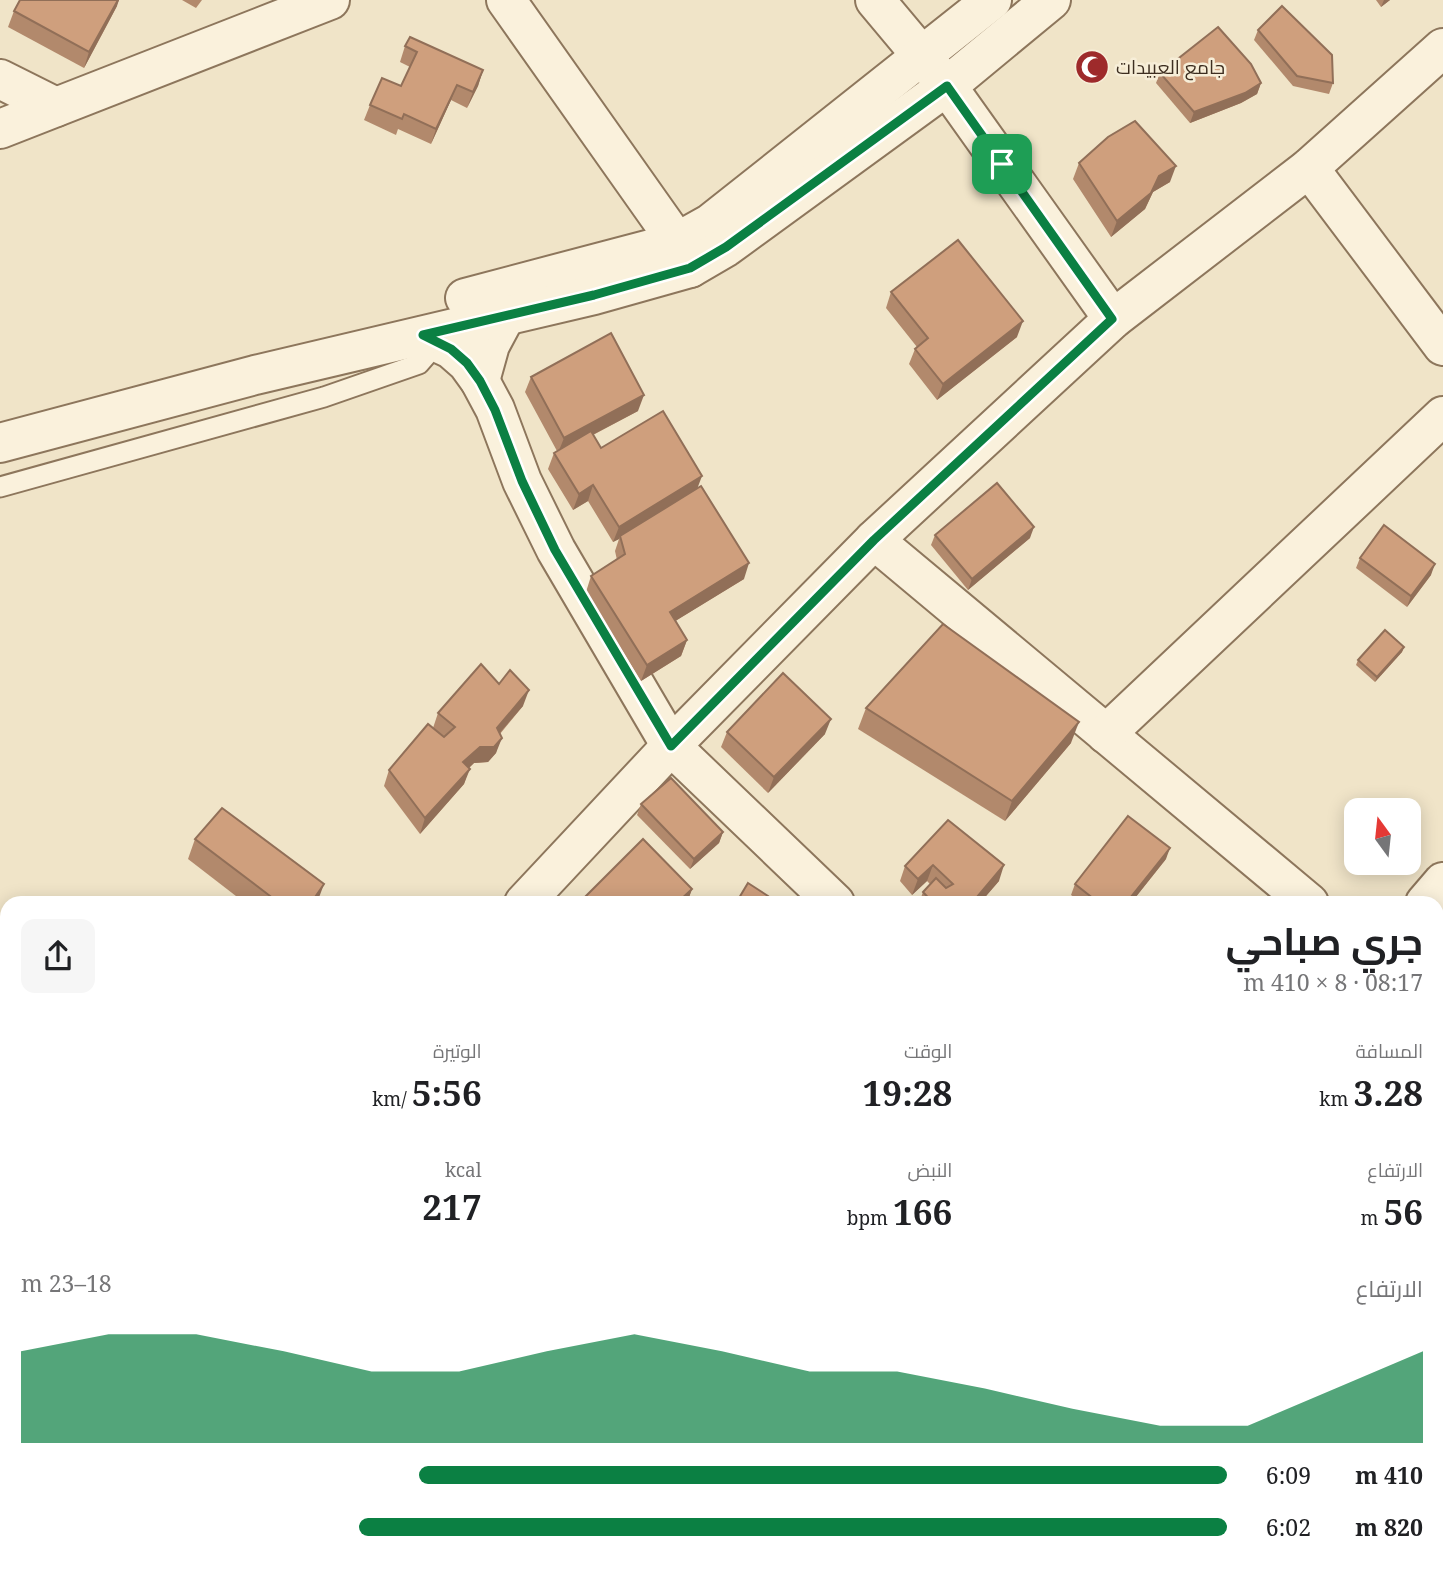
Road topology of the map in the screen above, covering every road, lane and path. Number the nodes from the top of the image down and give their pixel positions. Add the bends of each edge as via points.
1 (330, 0) edge
2 (506, 0) edge
3 (875, 0) edge
4 (992, 0) edge
5 (1051, 0) edge
6 (1443, 48) edge
7 (922, 57) junction
8 (0, 79) edge
9 (947, 86) junction
10 (56, 107) junction
11 (0, 129) edge
12 (1308, 168) junction
13 (684, 255) junction
14 (506, 315) junction
15 (1112, 319) junction
16 (423, 335) junction
17 (1443, 346) edge
18 (480, 381) junction
19 (1443, 416) edge
20 (0, 417) edge
21 (0, 443) edge
22 (0, 487) edge
23 (874, 540) junction
24 (1106, 734) junction
25 (671, 746) junction
26 (1443, 882) edge
27 (531, 896) edge
28 (828, 896) edge
29 (1301, 896) edge
30 (1431, 896) edge

1 - 10 street
2 - 13 street
3 - 7 street
4 - 7 street
5 - 9 street
6 - 12 street
7 - 9 street
7 - 13 street via 711,223
8 - 10 street
9 - 13 street via 726,247
9 - 15 street
10 - 11 street
12 - 15 street
12 - 17 street
13 - 14 street via 594,295
13 - 20 street via 475,296
14 - 16 street
14 - 18 street via 490,345
15 - 23 street
16 - 18 street via 451,349
16 - 21 street
16 - 22 lane via 426,356 419,364 324,397
18 - 25 street via 555,550
19 - 24 street
23 - 24 street
23 - 25 street
24 - 29 street
25 - 27 street
25 - 28 street
26 - 30 street

